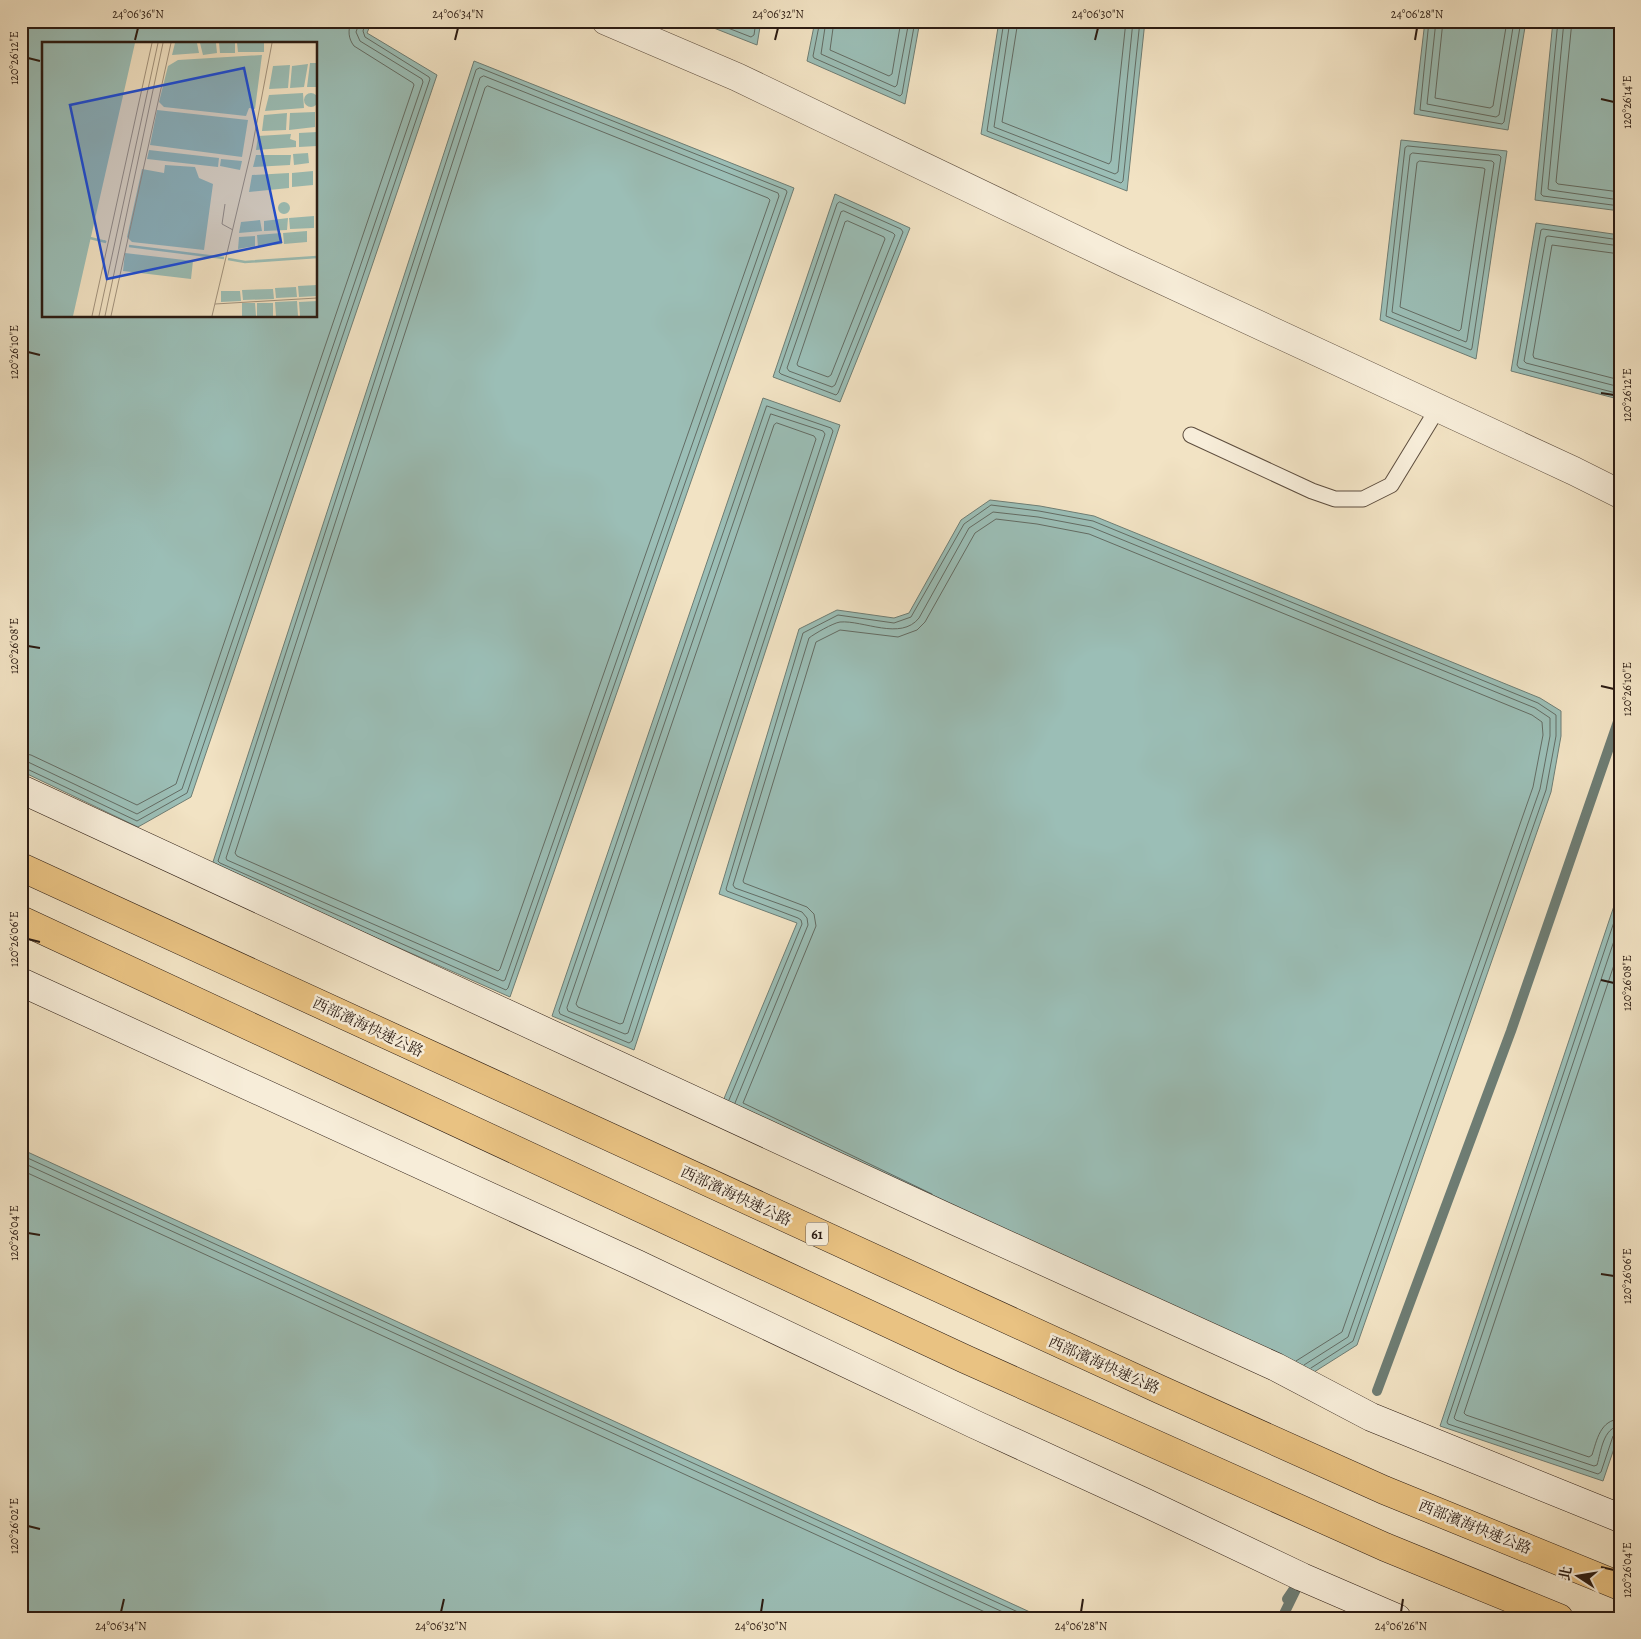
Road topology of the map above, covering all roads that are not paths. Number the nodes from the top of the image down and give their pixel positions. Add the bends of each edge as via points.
1 (606, 21) edge
2 (1438, 408) junction
3 (1191, 435) dead end
4 (1620, 494) edge
5 (21, 789) edge
6 (21, 868) edge
7 (21, 920) edge
8 (21, 982) edge
9 (1620, 1518) edge
10 (1620, 1586) edge
11 (1397, 1618) edge
12 (1559, 1618) edge

1 - 2 street via 737,77
2 - 3 lane via 1391,486 1363,499 1335,500
2 - 4 street
5 - 9 street via 1276,1367 1371,1417
6 - 10 highway, 西部濱海快速公路 / 61 via 1159,1390 1384,1490
7 - 12 highway via 964,1359 1385,1547
8 - 11 street via 628,1260 1302,1577

